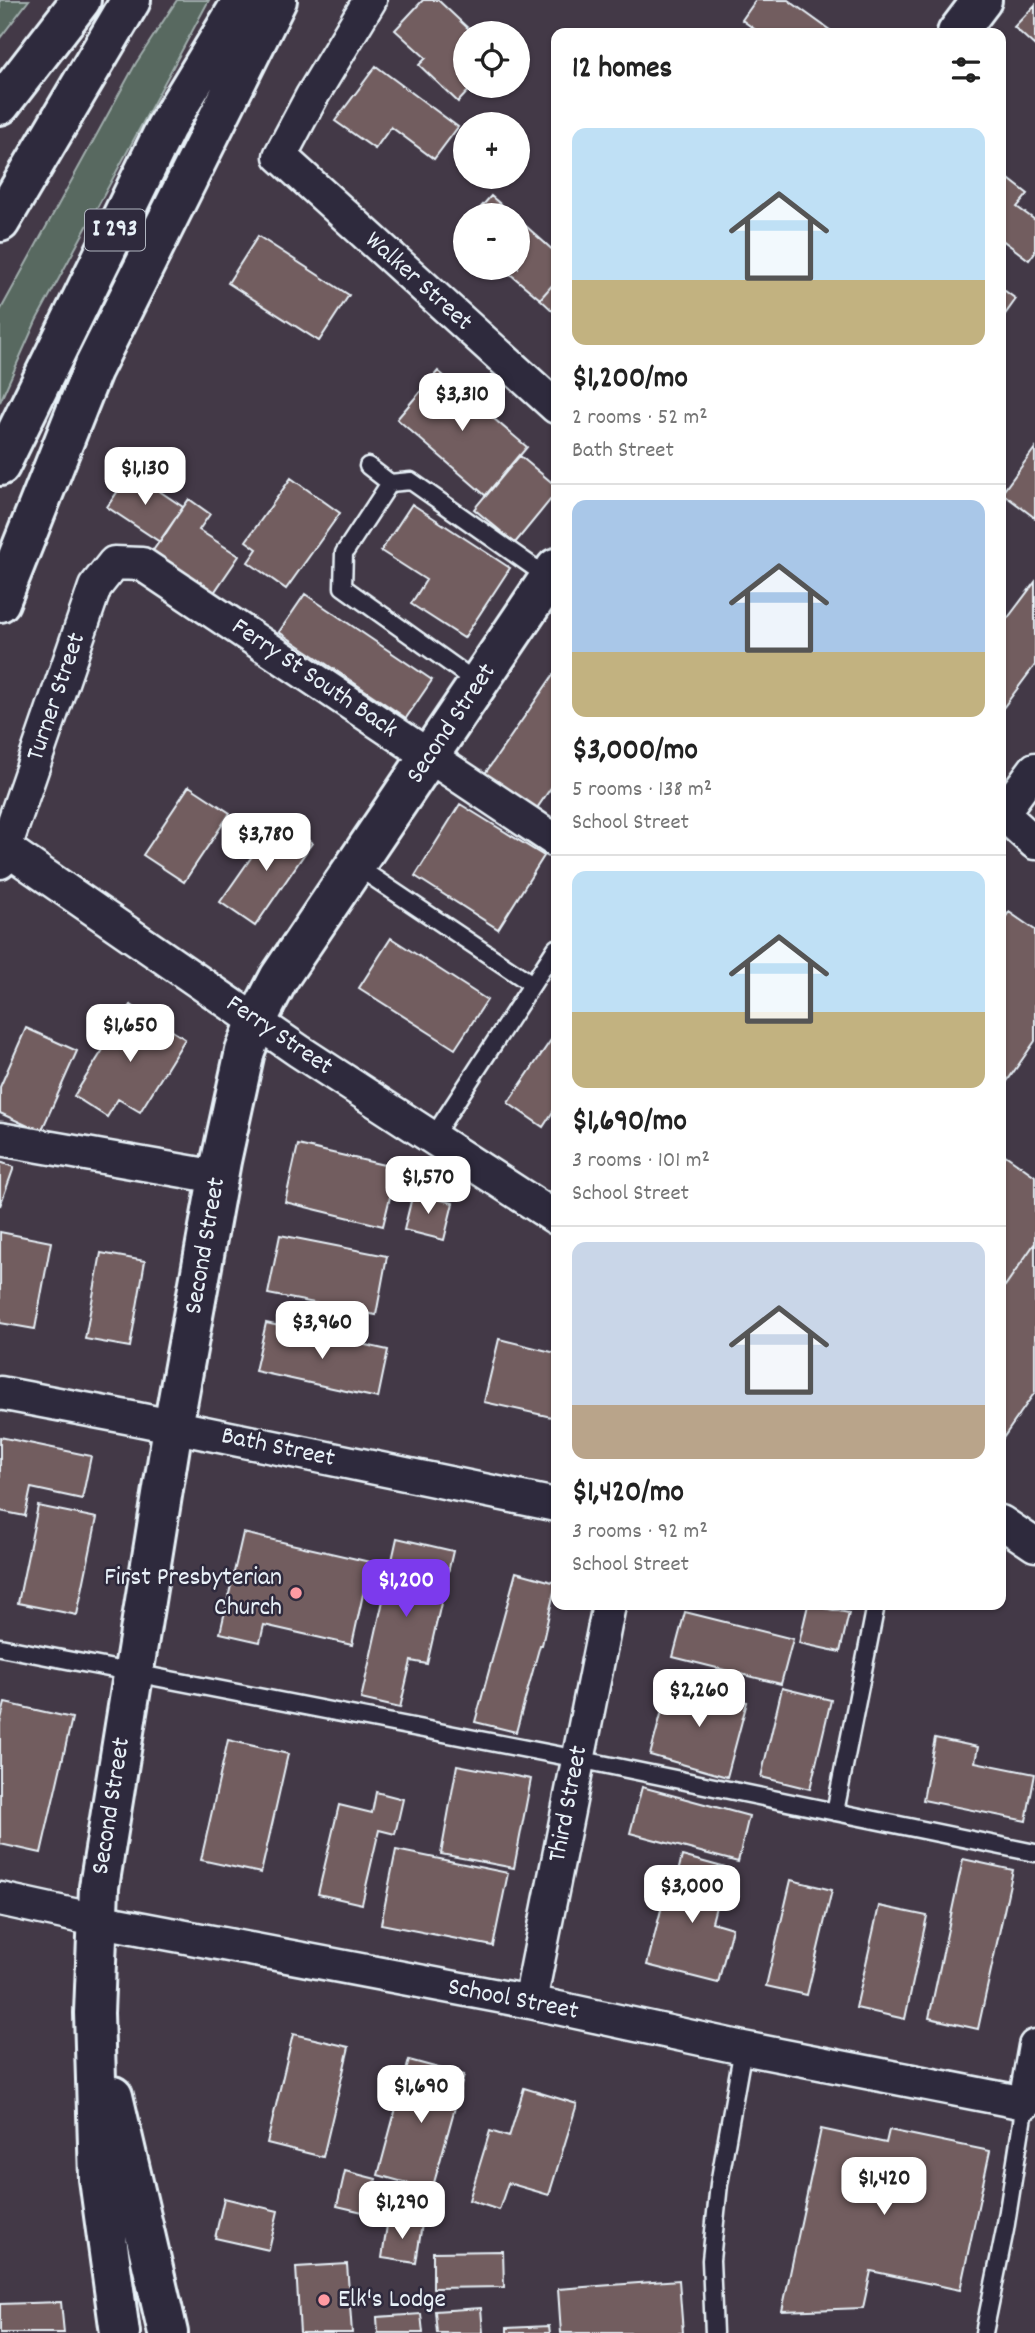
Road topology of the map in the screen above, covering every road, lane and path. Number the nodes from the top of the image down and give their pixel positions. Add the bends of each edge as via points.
1 (81, 0) edge
2 (131, 0) edge
3 (243, 0) edge
4 (277, 0) edge
5 (370, 0) edge
6 (982, 0) edge
7 (961, 28) edge
8 (0, 105) edge
9 (0, 222) edge
10 (551, 402) edge
11 (368, 466) dead end
12 (0, 467) edge
13 (390, 483) junction
14 (142, 564) joint
15 (551, 572) edge
16 (551, 576) edge
17 (0, 602) edge
18 (479, 684) junction
19 (431, 755) junction
20 (1035, 769) edge
21 (1006, 807) edge
22 (1006, 817) edge
23 (551, 838) edge
24 (1035, 843) edge
25 (3, 855) edge
26 (356, 866) junction
27 (551, 956) edge
28 (532, 984) junction
29 (257, 1020) junction
30 (433, 1137) junction
31 (0, 1139) edge
32 (218, 1177) junction
33 (551, 1215) edge
34 (0, 1393) edge
35 (173, 1427) junction
36 (551, 1504) edge
37 (1006, 1525) edge
38 (1035, 1545) edge
39 (608, 1610) edge
40 (875, 1610) edge
41 (0, 1647) edge
42 (133, 1673) junction
43 (578, 1759) junction
44 (835, 1812) junction
45 (1035, 1853) edge
46 (0, 1899) edge
47 (96, 1920) junction
48 (530, 2002) junction
49 (94, 2013) junction
50 (1035, 2046) edge
51 (743, 2048) junction
52 (1025, 2103) junction
53 (120, 2333) edge
54 (168, 2333) edge
55 (714, 2333) edge
56 (984, 2333) edge

1 - 8 main road
2 - 9 main road
3 - 12 main road, I 293 via 166,127
4 - 17 main road via 92,372
5 - 10 street, Walker Street via 280,156
6 - 7 main road
11 - 13 lane
13 - 15 lane via 411,481
13 - 18 lane via 344,553 343,587
14 - 19 street, Ferry St South Back
14 - 25 street, Turner Street via 114,563 95,587
16 - 18 main road, Second Street
18 - 19 main road, Second Street
19 - 23 street, Ferry St South Back
19 - 26 main road, Second Street
20 - 21 street
22 - 24 street
25 - 29 street, Ferry Street
26 - 28 lane
26 - 29 main road, Second Street via 279,978
27 - 28 lane
28 - 30 lane
29 - 30 street, Ferry Street
29 - 32 main road, Second Street via 244,1051
30 - 33 street, Ferry Street
31 - 32 street
32 - 35 main road, Second Street
34 - 35 street, Bath Street
35 - 36 street, Bath Street
35 - 42 main road, Second Street
37 - 38 street
39 - 43 street, Third Street
40 - 44 lane
41 - 42 lane
42 - 43 lane
42 - 47 main road, Second Street
43 - 44 lane
43 - 48 street, Third Street
44 - 45 lane
46 - 47 street, School Street
47 - 48 street, School Street
47 - 49 main road, Second Street
48 - 51 street, School Street
49 - 53 main road, Second Street via 99,2179
49 - 54 main road, Second Street
50 - 52 street
51 - 52 street, School Street
51 - 55 lane via 712,2248
52 - 56 lane

